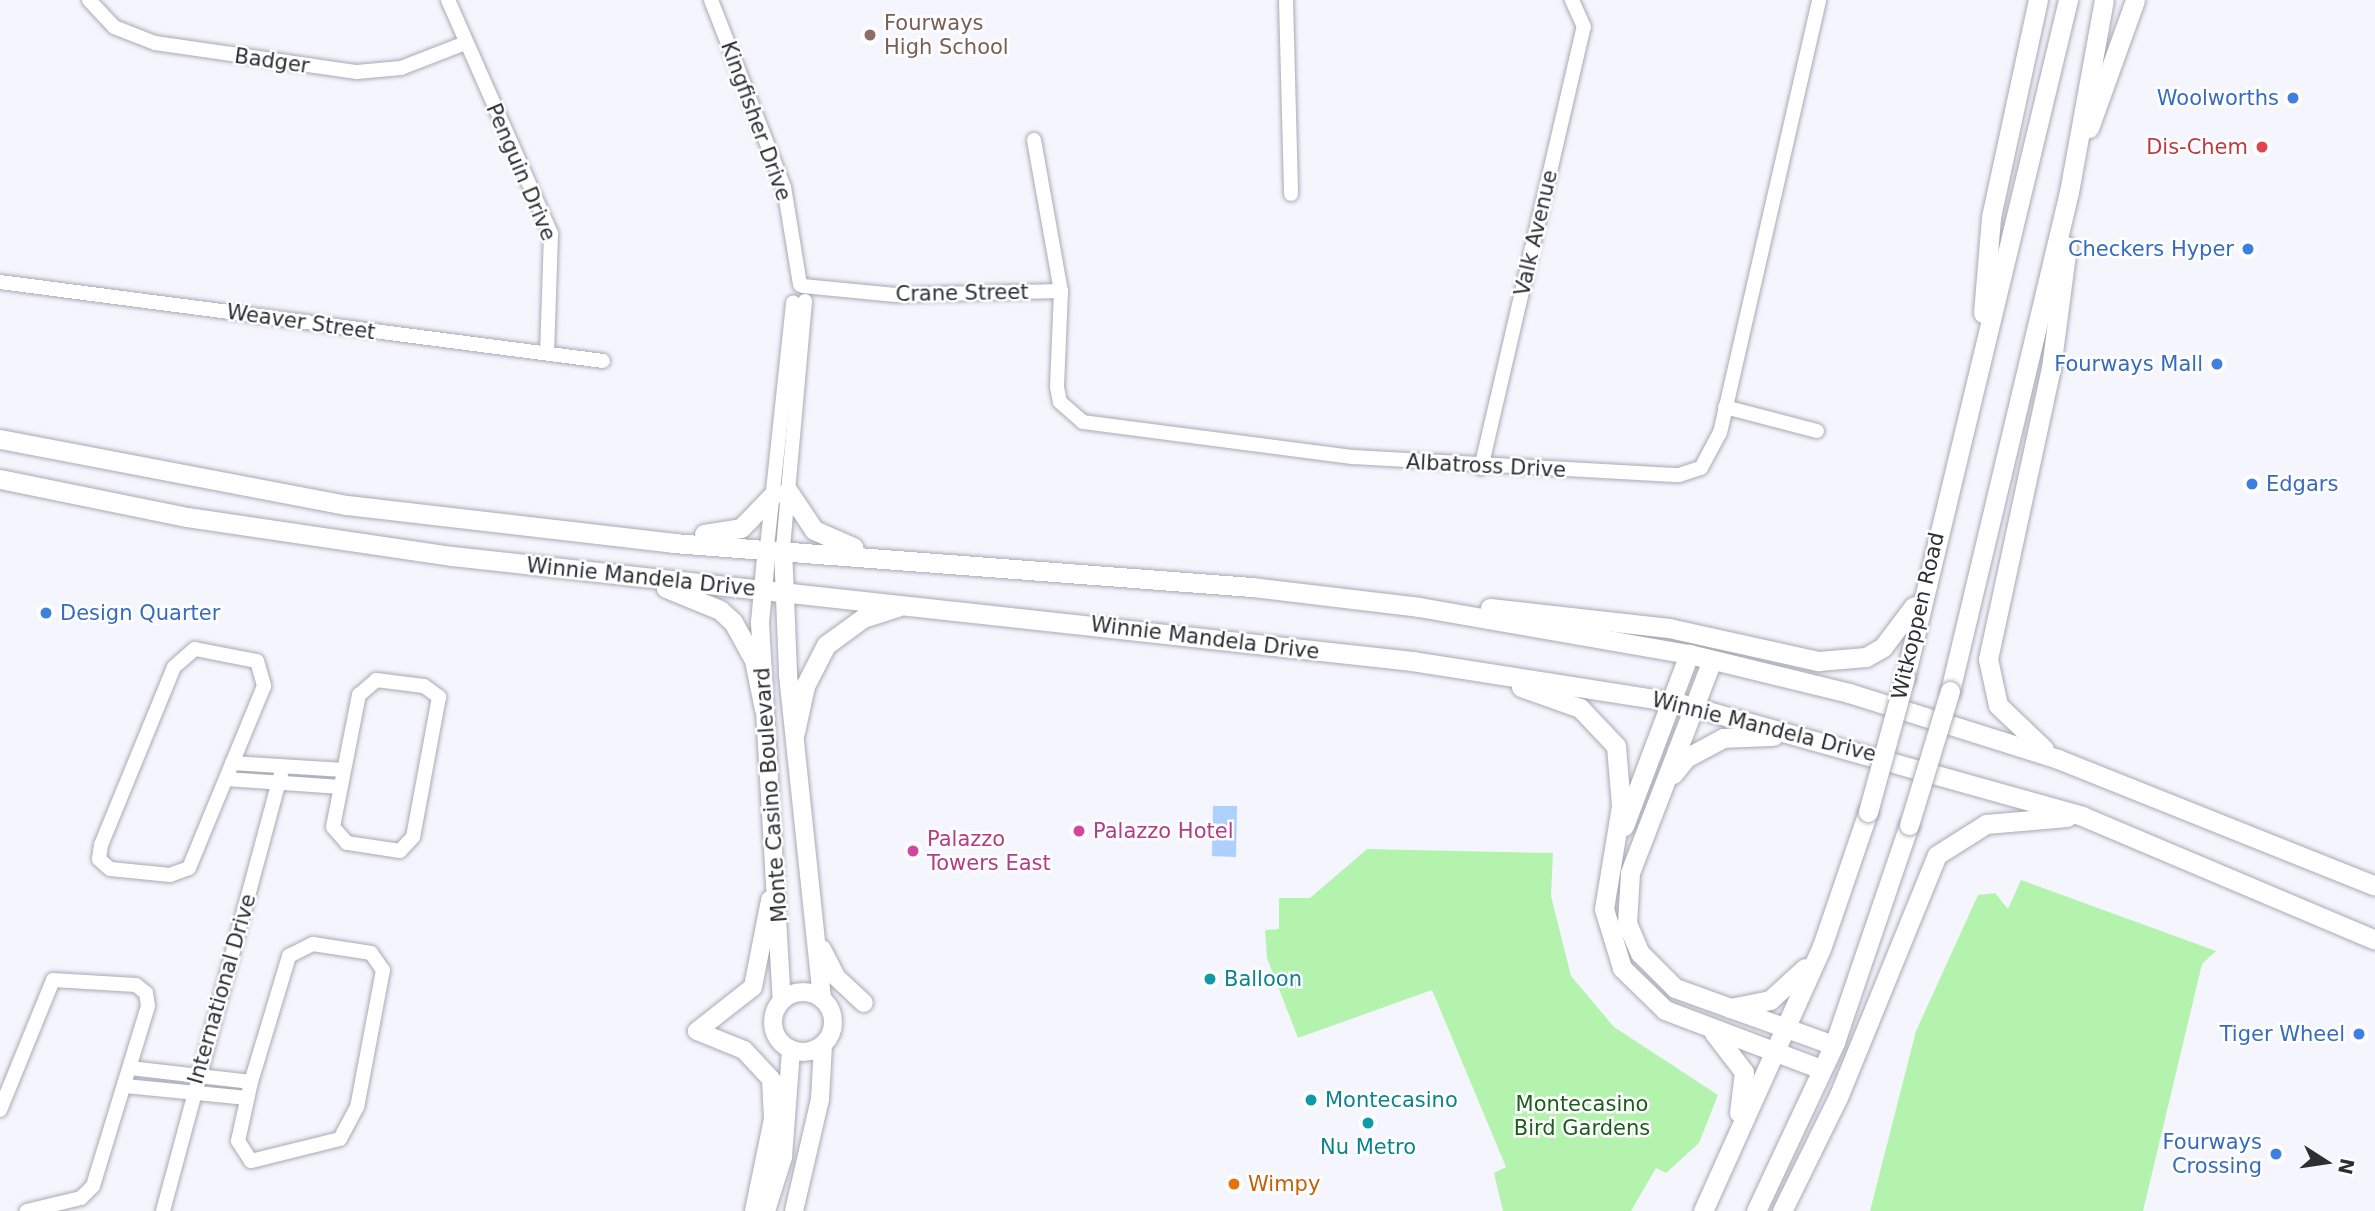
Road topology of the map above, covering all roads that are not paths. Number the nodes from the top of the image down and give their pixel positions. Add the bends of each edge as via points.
1 (89, 0) edge
2 (448, 0) edge
3 (711, 0) edge
4 (1286, 0) edge
5 (1572, 0) edge
6 (1819, 0) edge
7 (2038, 0) edge
8 (2068, 0) edge
9 (2104, 0) edge
10 (2135, 0) edge
11 (465, 43) junction
12 (1034, 141) dead end
13 (2077, 153) junction
14 (2069, 192) junction
15 (1291, 194) dead end
16 (0, 282) edge
17 (1061, 291) junction
18 (801, 295) junction
19 (1985, 331) junction
20 (547, 353) junction
21 (603, 361) dead end
22 (1725, 407) junction
23 (788, 414) junction
24 (1817, 431) dead end
25 (0, 439) edge
26 (775, 459) junction
27 (791, 460) junction
28 (1481, 468) junction
29 (0, 479) edge
30 (780, 493) junction
31 (673, 542) junction
32 (1936, 542) junction
33 (775, 548) junction
34 (888, 557) junction
35 (615, 577) junction
36 (761, 590) junction
37 (784, 592) junction
38 (908, 605) junction
39 (1419, 607) junction
40 (1689, 654) junction
41 (1712, 660) junction
42 (1412, 661) junction
43 (1675, 702) junction
44 (1697, 707) junction
45 (764, 709) junction
46 (795, 732) junction
47 (1809, 737) junction
48 (2058, 759) junction
49 (232, 763) junction
50 (284, 767) junction
51 (344, 770) junction
52 (226, 779) junction
53 (280, 784) junction
54 (341, 788) junction
55 (1661, 788) junction
56 (2082, 816) junction
57 (775, 851) junction
58 (1613, 853) junction
59 (2346, 872) junction
60 (2375, 879) edge
61 (2375, 886) edge
62 (813, 919) junction
63 (2375, 940) edge
64 (1822, 947) junction
65 (822, 998) junction
66 (782, 1000) junction
67 (864, 1003) dead end
68 (1722, 1009) junction
69 (1706, 1026) junction
70 (1784, 1029) junction
71 (823, 1045) junction
72 (1833, 1045) junction
73 (1774, 1049) junction
74 (791, 1050) junction
75 (130, 1068) junction
76 (1821, 1069) junction
77 (197, 1076) junction
78 (251, 1082) junction
79 (125, 1086) junction
80 (193, 1092) junction
81 (247, 1098) junction
82 (0, 1110) edge
83 (1725, 1172) junction
84 (27, 1211) edge
85 (163, 1211) edge
86 (754, 1211) edge
87 (766, 1211) edge
88 (794, 1211) edge
89 (1703, 1211) edge
90 (1756, 1211) edge
91 (1782, 1211) edge

1 - 11 street, Badger via 114,27 155,43 357,72 401,68
2 - 11 street, Penguin Drive
3 - 18 street, Kingfisher Drive via 785,187
4 - 15 street
5 - 28 street, Valk Avenue via 1584,27
6 - 22 street, Albatross Drive
7 - 19 main road via 1989,229
8 - 19 main road, Witkoppen Road
9 - 13 main road
10 - 13 main road
11 - 20 street, Penguin Drive via 551,234
12 - 17 street, Albatross Drive
13 - 14 main road
14 - 48 main road via 2050,368 1988,659 2006,717
14 - 72 main road, bridge via 1950,691
16 - 20 street, Weaver Street
17 - 18 street, Crane Street
17 - 28 street, Albatross Drive via 1056,387 1060,402 1083,422
18 - 23 street, Kingfisher Drive
19 - 32 main road, Witkoppen Road
20 - 21 street, Weaver Street
22 - 24 street
22 - 28 street, Albatross Drive via 1712,455 1701,468 1679,475
23 - 26 street, Kingfisher Drive
23 - 27 street, Kingfisher Drive
25 - 31 main road, Winnie Mandela Drive via 347,505
26 - 27 street
26 - 30 street, Kingfisher Drive
27 - 30 street, Kingfisher Drive
29 - 35 main road, Winnie Mandela Drive via 187,517
30 - 31 main road via 741,528
30 - 33 street, Kingfisher Drive
30 - 34 main road via 814,530
31 - 33 main road, Winnie Mandela Drive
32 - 39 main road via 1902,629 1883,647 1846,661 1806,659 1587,615
32 - 64 main road, Witkoppen Road, bridge via 1868,812
33 - 34 main road, Winnie Mandela Drive
33 - 36 street, Monte Casino Boulevard
33 - 37 street, Monte Casino Boulevard
34 - 39 main road, Winnie Mandela Drive
35 - 36 main road, Winnie Mandela Drive
35 - 45 main road via 720,610 744,638
36 - 37 main road, Winnie Mandela Drive
36 - 45 street, Monte Casino Boulevard
37 - 38 main road, Winnie Mandela Drive
37 - 46 street, Monte Casino Boulevard
38 - 42 main road, Winnie Mandela Drive
38 - 46 main road via 863,618 826,645 805,686
39 - 40 main road, Winnie Mandela Drive
40 - 41 main road, Winnie Mandela Drive
40 - 43 main road
41 - 44 main road
41 - 48 main road, Winnie Mandela Drive via 1849,693
42 - 43 main road, Winnie Mandela Drive
42 - 58 main road via 1556,696 1594,717 1616,746 1621,769
43 - 44 main road, Winnie Mandela Drive
43 - 58 main road
44 - 47 main road, Winnie Mandela Drive
44 - 55 main road
45 - 57 street, Monte Casino Boulevard
46 - 62 street, Monte Casino Boulevard
47 - 55 main road via 1723,738 1686,758
47 - 56 main road, Winnie Mandela Drive
48 - 59 main road, Winnie Mandela Drive
49 - 50 street
49 - 52 street
49 - 52 street via 264,686 264,668 252,659 188,651 174,667 101,845 103,865 184,872
50 - 51 street
50 - 53 street, International Drive
51 - 54 street
51 - 54 street via 359,695 369,684 412,683 437,692 439,716 407,848 369,849 340,839 333,827
52 - 53 street
53 - 54 street
53 - 77 street, International Drive
55 - 68 main road via 1630,873 1627,923 1656,973
56 - 63 main road, Winnie Mandela Drive
56 - 91 main road via 1986,824 1937,855 1839,1095
57 - 66 street, Monte Casino Boulevard
57 - 86 street via 763,962 753,987 697,1031 744,1050 771,1079 773,1119
58 - 69 main road via 1605,926 1622,968 1665,1010
59 - 60 main road
59 - 61 main road, Winnie Mandela Drive
62 - 65 street, Monte Casino Boulevard
62 - 67 street via 832,971
64 - 68 main road via 1770,1000
64 - 70 main road, Witkoppen Road
65 - 66 street via 805,991
65 - 71 street via 834,1018
66 - 74 street via 774,1029
68 - 70 main road
69 - 73 main road
69 - 83 main road via 1731,1049 1744,1072
70 - 72 main road
70 - 73 main road, Witkoppen Road
71 - 74 street
71 - 88 street via 820,1099
72 - 76 main road
73 - 76 main road
73 - 83 main road, Witkoppen Road
74 - 87 street via 783,1157
75 - 77 street
75 - 79 street
75 - 82 street via 146,993 135,985 57,978
76 - 90 main road
77 - 78 street
77 - 80 street, International Drive
78 - 81 street
78 - 81 street via 289,956 313,944 377,956 383,983 347,1132 294,1154 251,1161 238,1141
79 - 80 street
79 - 84 street via 89,1193
80 - 81 street
80 - 85 street, International Drive
83 - 89 main road, Witkoppen Road

